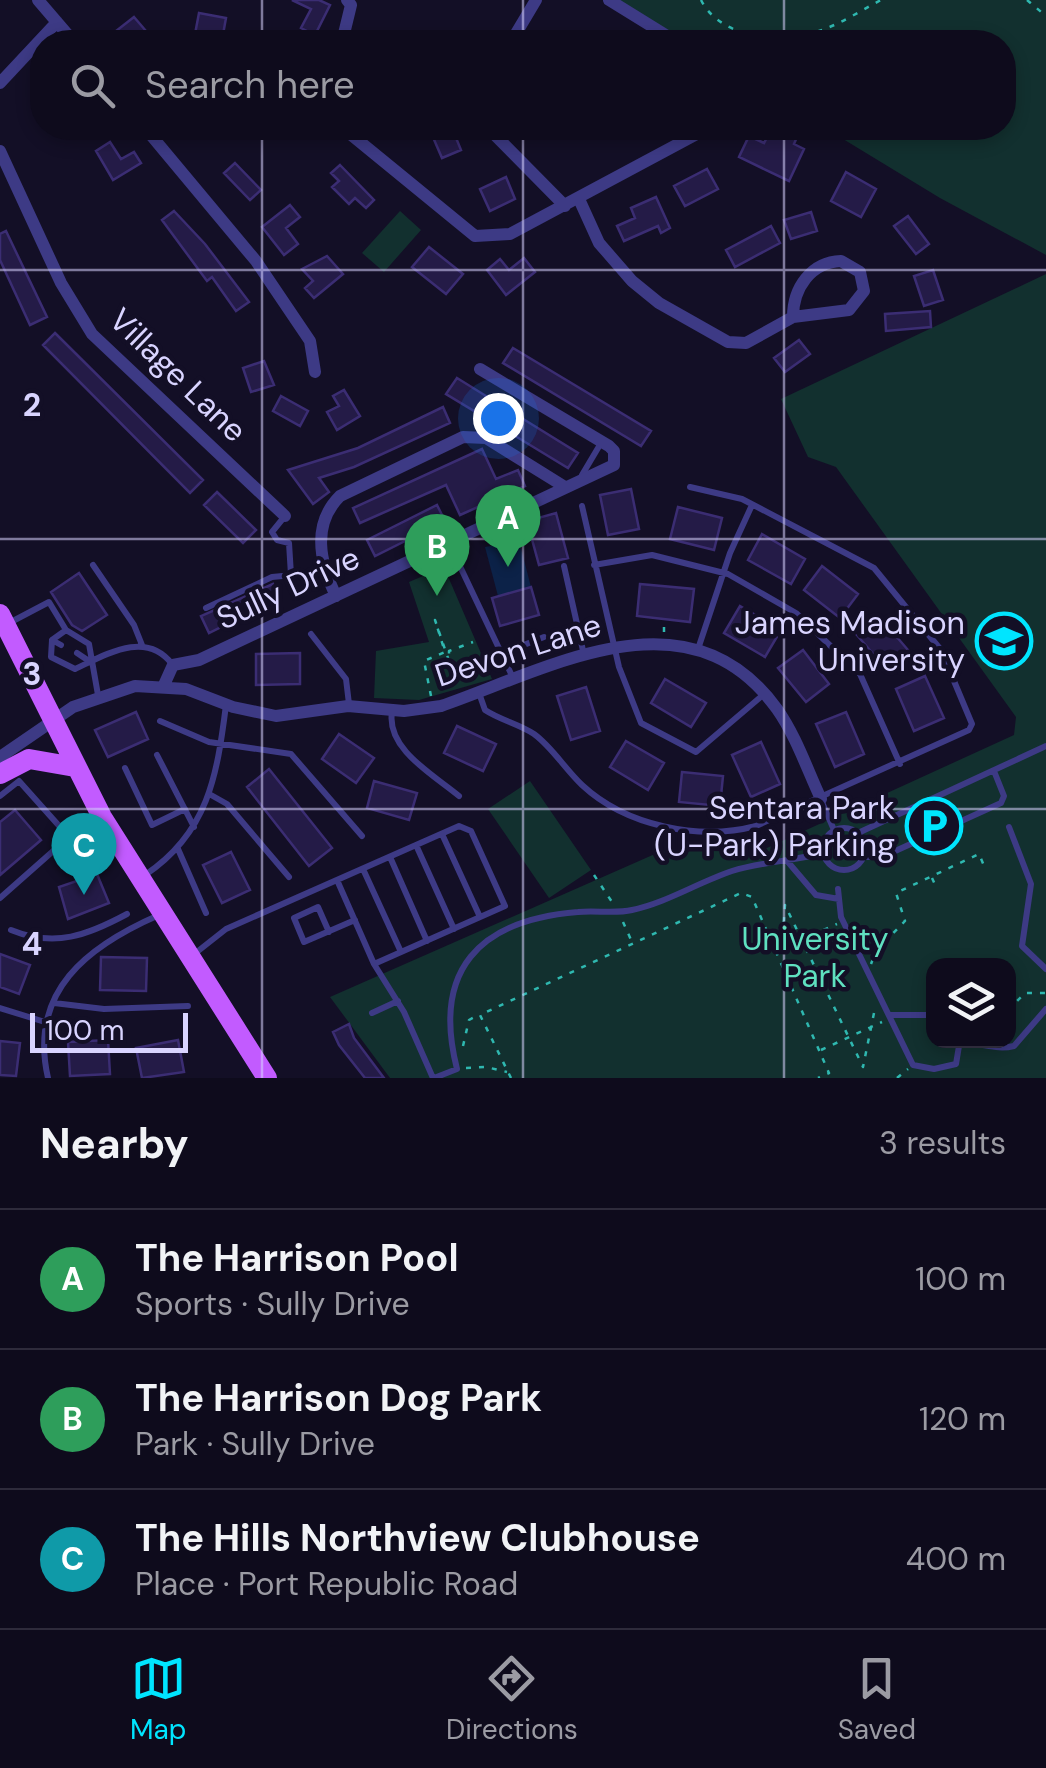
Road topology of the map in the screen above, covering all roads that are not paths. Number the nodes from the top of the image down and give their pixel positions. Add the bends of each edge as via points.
1 (38, 0) edge
2 (347, 0) edge
3 (536, 0) edge
4 (608, 0) edge
5 (57, 22) junction
6 (50, 30) edge
7 (64, 30) edge
8 (345, 30) edge
9 (518, 30) edge
10 (657, 30) edge
11 (30, 51) edge
12 (0, 83) edge
13 (155, 140) edge
14 (358, 140) edge
15 (500, 140) edge
16 (686, 140) edge
17 (0, 150) edge
18 (579, 199) junction
19 (565, 206) junction
20 (793, 317) junction
21 (480, 368) dead end
22 (315, 372) dead end
23 (602, 442) junction
24 (572, 484) junction
25 (690, 486) dead end
26 (752, 505) junction
27 (582, 506) dead end
28 (285, 516) joint
29 (457, 560) dead end
30 (93, 565) dead end
31 (594, 565) junction
32 (564, 566) dead end
33 (324, 572) junction
34 (723, 573) junction
35 (291, 575) junction
36 (336, 596) junction
37 (206, 608) dead end
38 (2, 621) edge
39 (66, 630) junction
40 (311, 634) dead end
41 (544, 636) dead end
42 (52, 640) junction
43 (62, 645) dead end
44 (142, 645) junction
45 (614, 646) junction
46 (698, 650) junction
47 (77, 653) dead end
48 (500, 654) junction
49 (584, 655) junction
50 (90, 662) junction
51 (172, 665) junction
52 (514, 680) junction
53 (164, 685) junction
54 (479, 693) junction
55 (764, 694) junction
56 (98, 695) junction
57 (226, 704) junction
58 (348, 706) junction
59 (392, 710) junction
60 (51, 720) junction
61 (160, 721) dead end
62 (221, 744) junction
63 (1046, 746) edge
64 (157, 755) dead end
65 (0, 757) edge
66 (900, 764) junction
67 (74, 767) junction
68 (125, 768) dead end
69 (994, 770) junction
70 (0, 774) edge
71 (211, 795) junction
72 (0, 796) edge
73 (459, 796) dead end
74 (820, 799) junction
75 (184, 809) junction
76 (102, 817) junction
77 (1009, 827) dead end
78 (194, 828) junction
79 (834, 830) junction
80 (442, 834) junction
81 (858, 834) junction
82 (362, 836) dead end
83 (69, 837) junction
84 (416, 845) junction
85 (178, 849) junction
86 (822, 853) junction
87 (390, 857) junction
88 (864, 857) junction
89 (788, 862) junction
90 (364, 868) junction
91 (289, 877) dead end
92 (139, 880) junction
93 (338, 880) junction
94 (838, 889) dead end
95 (312, 891) junction
96 (0, 898) edge
97 (839, 899) junction
98 (318, 907) junction
99 (206, 912) dead end
100 (128, 914) dead end
101 (160, 914) junction
102 (480, 917) junction
103 (355, 920) junction
104 (454, 929) junction
105 (11, 930) dead end
106 (328, 932) junction
107 (80, 936) junction
108 (426, 941) junction
109 (91, 950) junction
110 (401, 952) junction
111 (188, 959) junction
112 (374, 964) junction
113 (1046, 969) edge
114 (398, 1002) junction
115 (54, 1003) junction
116 (188, 1006) dead end
117 (0, 1008) edge
118 (1046, 1009) edge
119 (372, 1013) dead end
120 (926, 1016) edge
121 (890, 1017) junction
122 (48, 1023) junction
123 (1016, 1044) edge
124 (959, 1048) edge
125 (261, 1076) edge
126 (48, 1078) edge
127 (434, 1078) edge

1 - 5 street
2 - 8 street
3 - 9 street
4 - 10 street
5 - 6 street
5 - 7 street
11 - 12 street
13 - 22 street via 256,260 310,341
14 - 19 street via 475,236 510,234
15 - 19 street
16 - 18 street
17 - 28 street, Village Lane via 92,334
18 - 19 street
18 - 20 street via 595,236 623,272 714,335 746,343
20 - 20 street via 797,293 816,268 841,260 860,272 864,291 852,308
21 - 23 street
23 - 24 lane
23 - 24 street, Sully Drive via 614,451 614,465
24 - 33 street via 486,438 464,437 340,496 326,516 319,552
24 - 36 street, Sully Drive
25 - 26 lane
26 - 34 lane
26 - 66 lane via 874,568 941,650 971,727
27 - 31 lane
28 - 35 lane via 272,532 289,543
29 - 48 lane
30 - 44 lane
31 - 34 lane via 648,554
31 - 45 lane
32 - 49 lane
33 - 35 lane
33 - 36 street
34 - 46 lane
34 - 66 lane via 803,618 858,671
35 - 37 lane via 272,577
36 - 51 street, Sully Drive via 199,660
38 - 39 lane via 48,602
38 - 60 main road
39 - 42 lane
39 - 50 lane via 89,644
40 - 58 lane via 346,678
41 - 48 lane
42 - 43 lane
42 - 50 lane via 51,657 75,669
44 - 50 lane
44 - 51 lane via 162,651
45 - 46 street, Devon Lane
45 - 49 street, Devon Lane
45 - 55 lane via 639,721 689,751 702,750
46 - 55 street, Devon Lane
47 - 50 lane
48 - 52 lane
49 - 52 street, Devon Lane
50 - 56 lane
51 - 53 street
52 - 54 street, Devon Lane
53 - 56 street, Devon Lane
53 - 57 street, Devon Lane
54 - 59 street, Devon Lane via 434,708
54 - 74 lane via 485,710 534,734 585,788 646,822 739,830
55 - 74 street, Devon Lane via 785,722
56 - 60 street, Devon Lane
57 - 58 street, Devon Lane via 276,716
57 - 62 lane
58 - 59 street, Devon Lane
59 - 73 lane via 390,726 399,744
60 - 65 street, Devon Lane
60 - 67 main road
61 - 62 lane
62 - 71 lane
62 - 82 lane via 291,754
63 - 69 lane
64 - 75 lane
66 - 74 lane
67 - 70 main road via 29,758
67 - 76 main road
68 - 75 lane via 152,826
69 - 81 lane
69 - 88 lane via 1001,803 882,857
71 - 78 lane
71 - 91 lane via 227,804
72 - 83 lane via 19,781
74 - 79 lane
75 - 78 lane
76 - 83 lane
76 - 92 main road
77 - 113 lane via 1031,884 1022,946
78 - 85 lane
79 - 81 lane
79 - 86 lane
80 - 84 lane
80 - 102 lane
80 - 102 lane via 466,827 477,842 505,906
81 - 88 lane
83 - 96 lane
84 - 87 lane
84 - 104 lane
85 - 92 lane
85 - 99 lane
86 - 88 lane via 832,868 844,870
86 - 89 lane
87 - 90 lane
87 - 108 lane
89 - 97 lane via 816,894
89 - 127 lane via 736,870 631,910 548,917 488,942 452,984 448,1024 456,1069
90 - 93 lane
90 - 110 lane
92 - 101 main road
93 - 95 lane
93 - 103 lane
94 - 97 lane
95 - 98 lane
95 - 111 lane via 226,929
97 - 121 lane
98 - 106 lane
98 - 106 lane via 294,918 304,942
100 - 107 lane
101 - 109 lane
101 - 111 main road
102 - 104 lane
103 - 106 lane
103 - 112 lane
104 - 108 lane
105 - 107 lane via 48,940
107 - 109 lane
108 - 110 lane
109 - 115 lane via 65,978
110 - 112 lane
111 - 125 main road
112 - 114 lane
114 - 119 lane
114 - 127 lane
115 - 116 lane
115 - 122 lane
117 - 122 lane
118 - 123 lane
120 - 121 lane
121 - 124 lane via 913,1066 956,1064
122 - 126 lane

